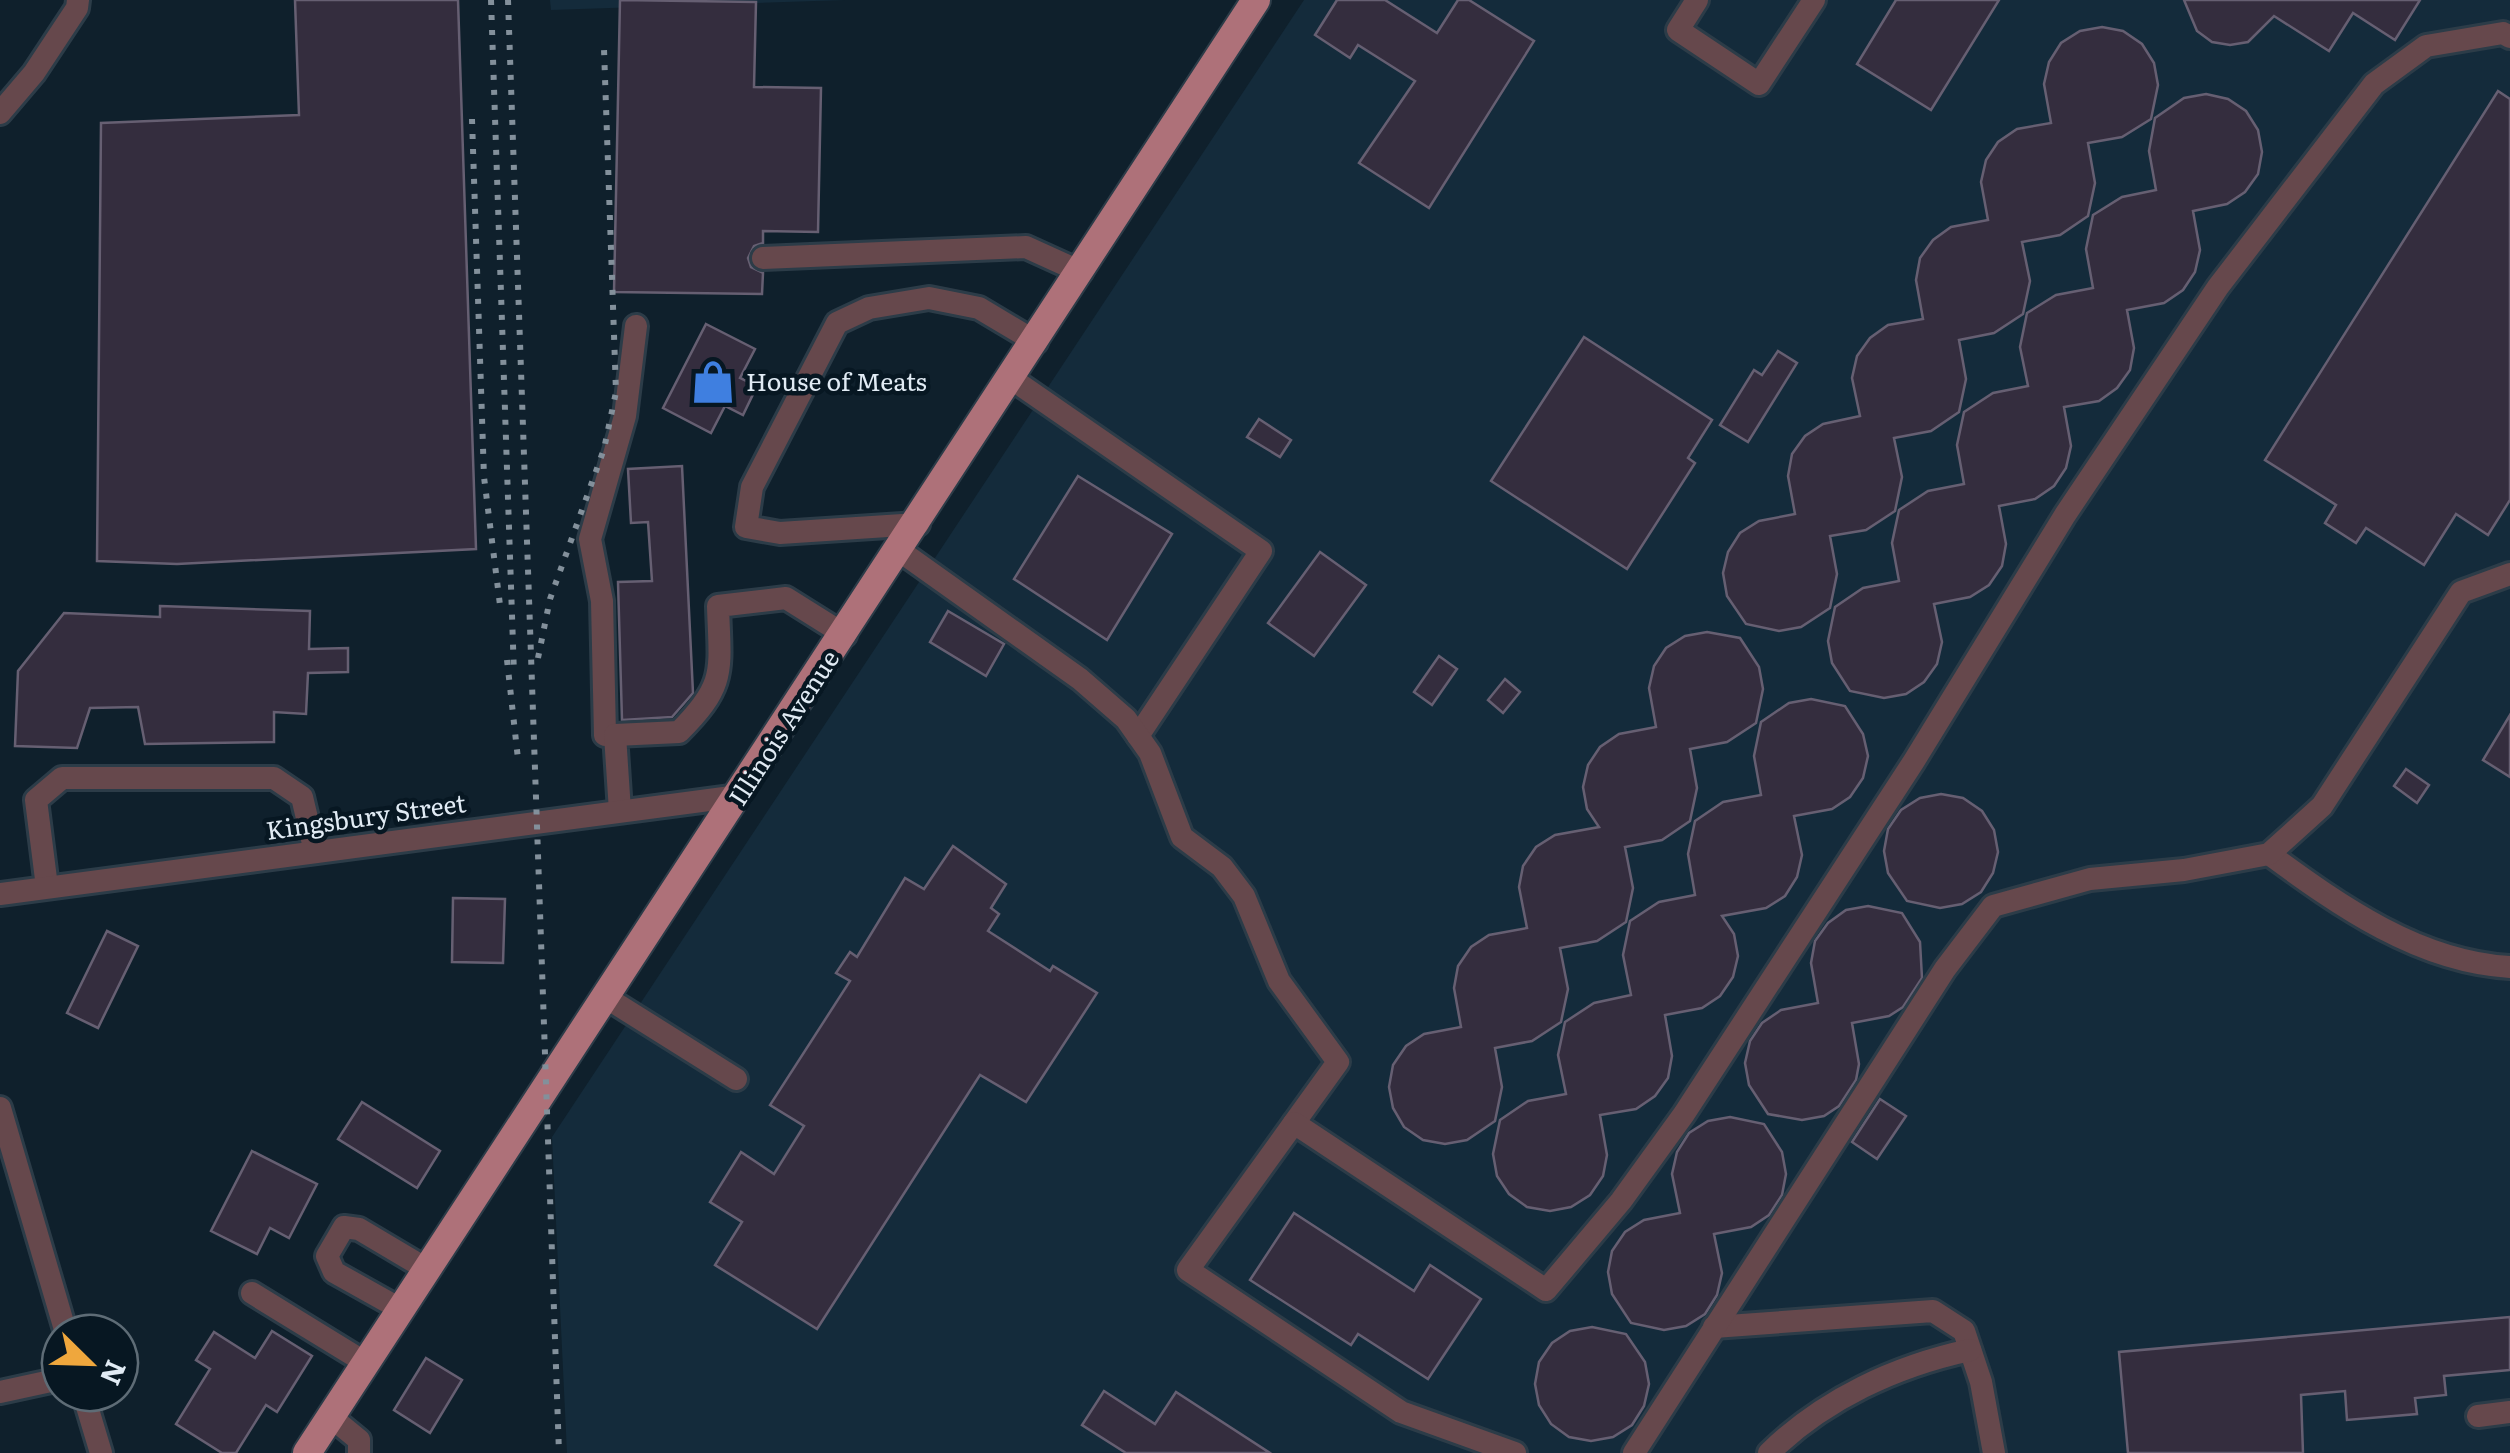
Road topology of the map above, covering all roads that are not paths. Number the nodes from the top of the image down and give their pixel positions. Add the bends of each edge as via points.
1 (78, 0) edge
2 (1256, 0) edge
3 (1697, 0) edge
4 (1814, 0) edge
5 (2510, 37) edge
6 (0, 113) edge
7 (763, 258) dead end
8 (1081, 272) junction
9 (636, 326) dead end
10 (1036, 342) junction
11 (1012, 380) junction
12 (918, 524) junction
13 (900, 551) junction
14 (2510, 574) edge
15 (845, 634) junction
16 (615, 735) junction
17 (1138, 736) junction
18 (739, 796) junction
19 (620, 811) junction
20 (315, 852) junction
21 (2269, 854) junction
22 (47, 887) junction
23 (0, 894) edge
24 (2510, 967) edge
25 (606, 998) junction
26 (736, 1080) dead end
27 (0, 1108) edge
28 (1294, 1123) junction
29 (428, 1270) junction
30 (252, 1293) dead end
31 (402, 1310) junction
32 (60, 1313) edge
33 (1714, 1327) junction
34 (1970, 1350) junction
35 (366, 1364) junction
36 (40, 1383) edge
37 (0, 1392) edge
38 (2510, 1412) edge
39 (89, 1413) edge
40 (2478, 1416) dead end
41 (331, 1417) junction
42 (101, 1453) edge
43 (308, 1453) edge
44 (359, 1453) edge
45 (1515, 1453) edge
46 (1634, 1453) edge
47 (1769, 1453) edge
48 (1994, 1453) edge

1 - 6 street via 34,73
2 - 8 main road, Illinois Avenue
3 - 4 street via 1678,30 1759,84
5 - 28 street via 2426,46 2374,84 2242,256 2065,515 1684,1114 1546,1290
7 - 8 street via 1026,246
8 - 10 main road, Illinois Avenue
9 - 16 street via 625,416 590,539 602,601 606,735
10 - 11 main road, Illinois Avenue
10 - 12 street via 980,308 929,298 868,308 837,323 752,487 746,527 780,534
11 - 12 main road, Illinois Avenue
11 - 17 street via 1261,551
12 - 13 main road, Illinois Avenue
13 - 15 main road, Illinois Avenue
13 - 17 street via 1080,679
14 - 21 street via 2460,592 2322,806
15 - 16 street via 786,598 718,606 720,678 703,708 679,732
15 - 18 main road, Illinois Avenue
16 - 19 street
17 - 28 street via 1182,836 1244,896 1279,981 1338,1062
18 - 19 street, Kingsbury Street
18 - 25 main road, Illinois Avenue
19 - 20 street, Kingsbury Street
20 - 22 street, Kingsbury Street
20 - 22 street via 302,797 274,778 62,778 36,800
21 - 24 street via 2350,913 2429,949
21 - 33 street via 2090,880 1993,906
22 - 23 street, Kingsbury Street
25 - 26 street
25 - 29 main road, Illinois Avenue
27 - 32 street
28 - 45 street via 1188,1270 1402,1412
29 - 31 main road, Illinois Avenue
29 - 31 street via 359,1229 344,1228 327,1256 334,1272
30 - 35 street
31 - 35 main road, Illinois Avenue
33 - 34 street via 1932,1311 1964,1331
33 - 46 street
34 - 47 street via 1922,1360 1849,1393
34 - 48 street
35 - 41 main road, Illinois Avenue
36 - 37 street
38 - 40 street
39 - 42 street
41 - 43 main road, Illinois Avenue
41 - 44 street via 359,1440

